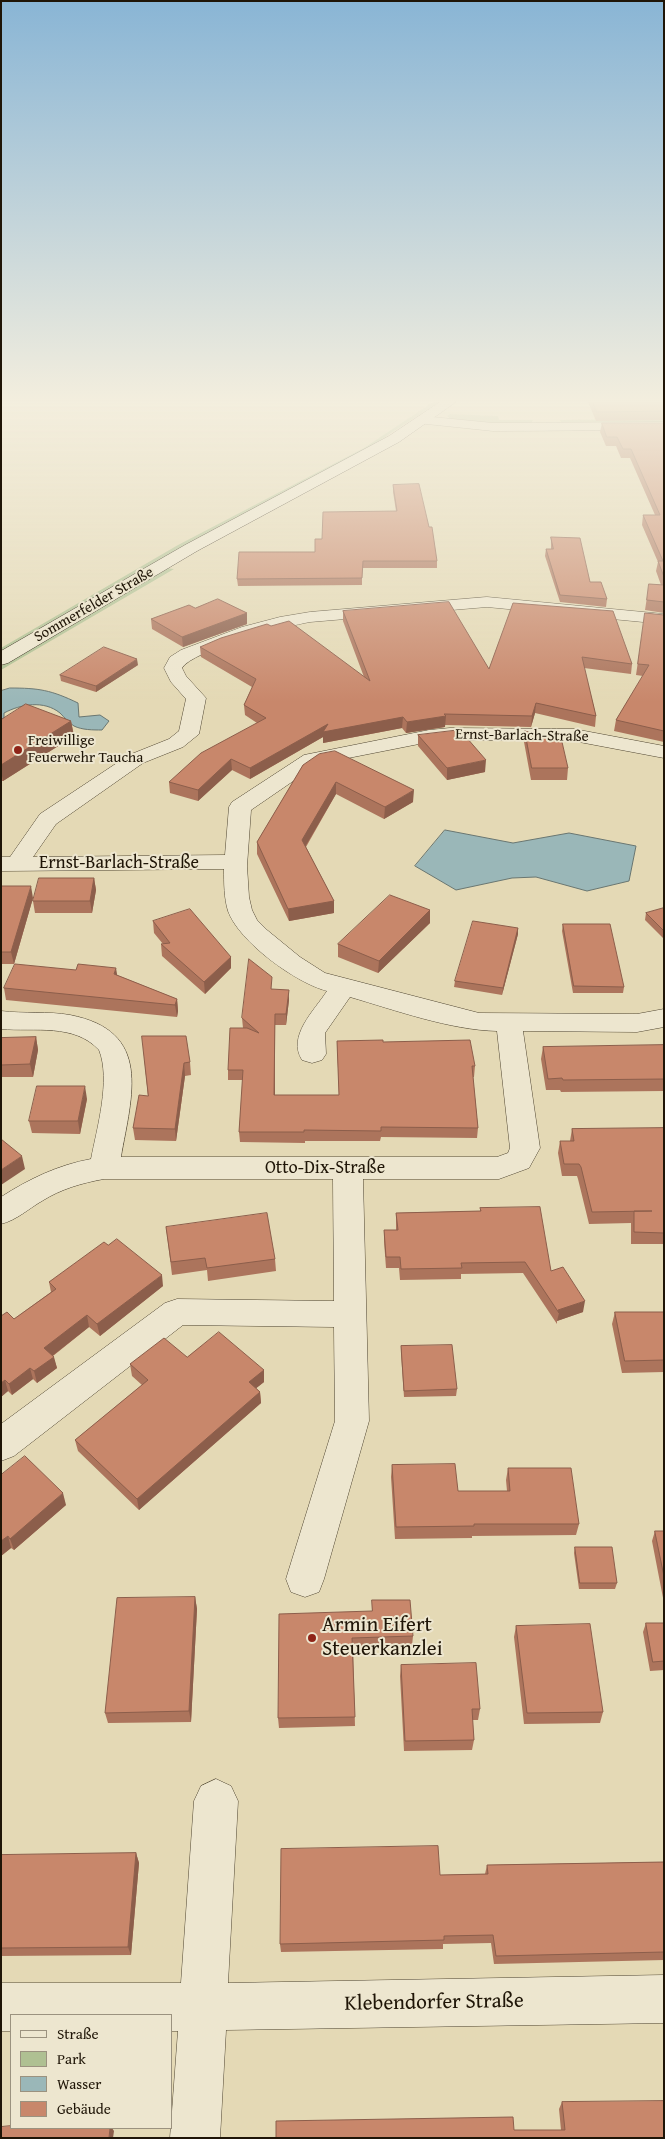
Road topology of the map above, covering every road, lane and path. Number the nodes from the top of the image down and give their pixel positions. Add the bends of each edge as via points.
1 (278, 502) edge
2 (664, 619) edge
3 (1, 659) edge
4 (664, 752) edge
5 (236, 862) junction
6 (9, 864) edge
7 (343, 988) junction
8 (664, 1018) edge
9 (1, 1020) edge
10 (509, 1023) junction
11 (312, 1054) dead end
12 (104, 1168) junction
13 (348, 1168) junction
14 (1, 1213) edge
15 (350, 1314) junction
16 (1, 1445) edge
17 (305, 1579) dead end
18 (216, 1801) dead end
19 (664, 1998) edge
20 (1, 2007) edge
21 (204, 2007) junction
22 (196, 2138) edge

1 - 3 street, Sommerfelder Straße
2 - 6 street via 487,602 310,617 248,631 177,661 173,668 178,678 196,698 189,734 176,743 136,759 48,819
4 - 5 street, Ernst-Barlach-Straße via 574,735 450,734 311,759 240,807
5 - 6 street, Ernst-Barlach-Straße
5 - 7 street, Ernst-Barlach-Straße via 237,898 246,923 306,975
7 - 10 street, Ernst-Barlach-Straße via 458,1018
7 - 11 street via 312,1033
8 - 10 street, Ernst-Barlach-Straße via 621,1023
9 - 12 street via 87,1028 113,1048 118,1065 117,1082
10 - 13 street, Otto-Dix-Straße via 525,1148 519,1160 499,1168
12 - 13 street, Otto-Dix-Straße
12 - 14 street, Otto-Dix-Straße via 70,1174 32,1192
13 - 15 street
15 - 16 street via 177,1312
15 - 17 street via 352,1421
18 - 21 street
19 - 21 street, Klebendorfer Straße
20 - 21 street, Klebendorfer Straße
21 - 22 street

